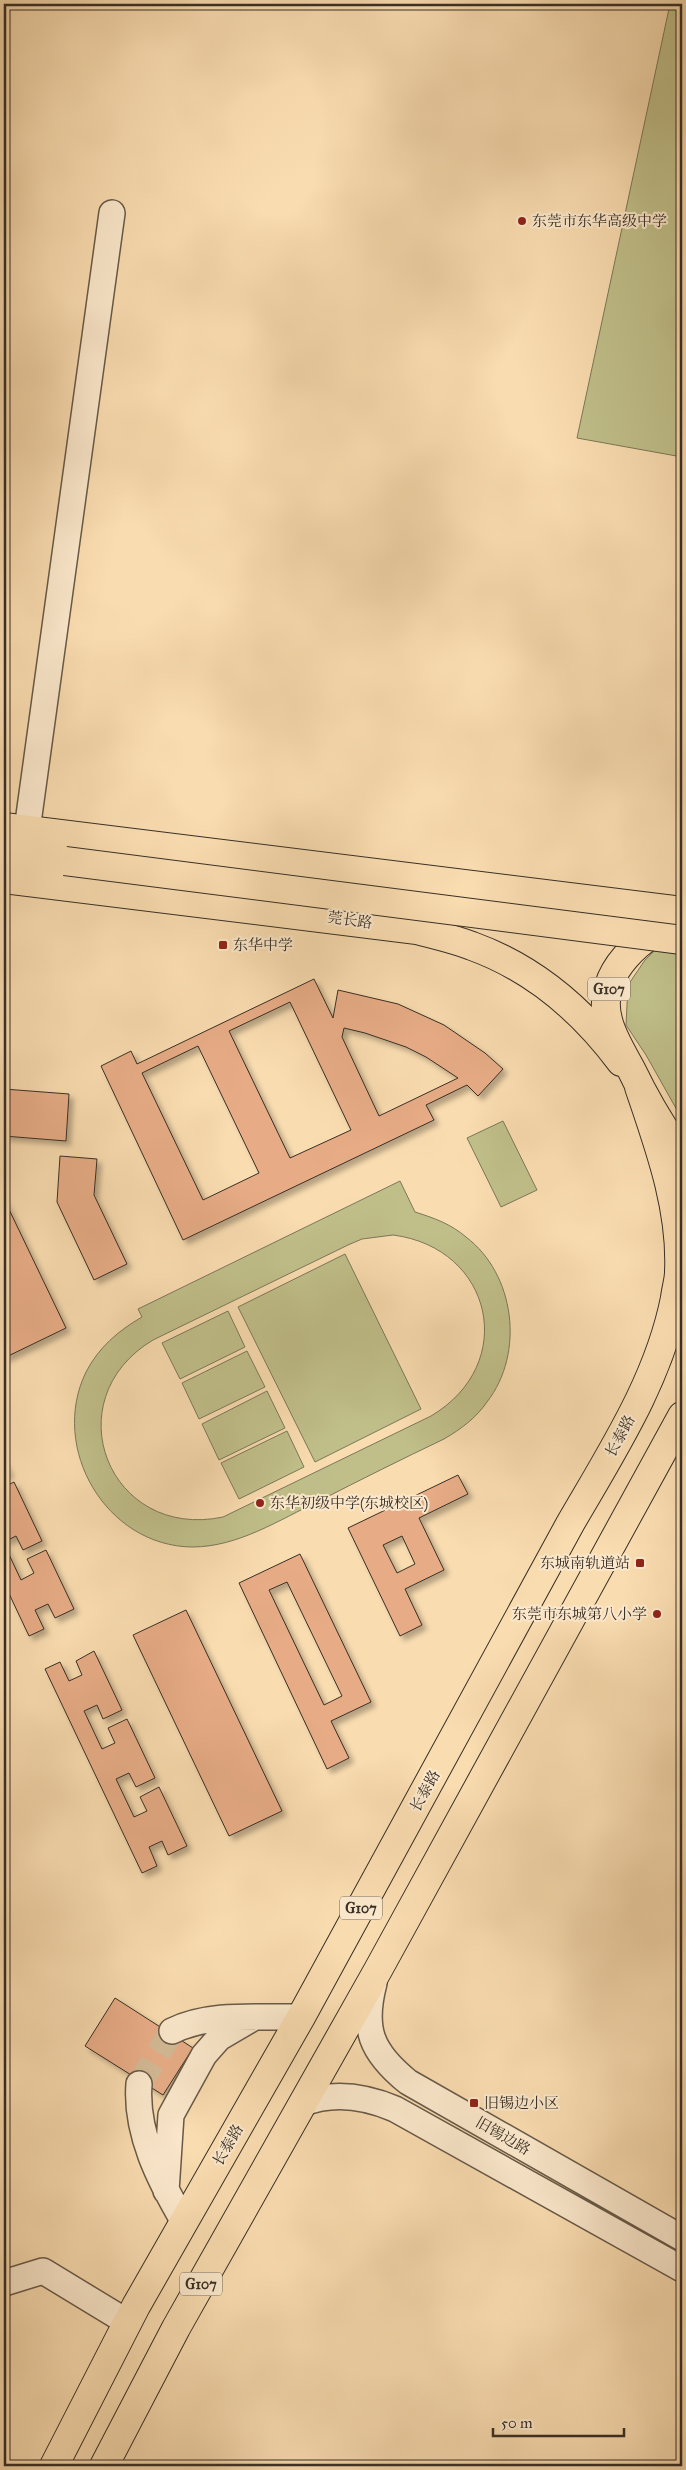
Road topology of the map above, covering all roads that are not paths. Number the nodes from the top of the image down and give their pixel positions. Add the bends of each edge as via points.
1 (112, 213) dead end
2 (15, 829) edge
3 (4, 854) edge
4 (4, 879) edge
5 (682, 912) edge
6 (682, 919) edge
7 (682, 940) edge
8 (640, 1087) junction
9 (682, 1154) edge
10 (682, 1416) edge
11 (378, 1970) junction
12 (301, 2017) junction
13 (253, 2018) junction
14 (172, 2031) tunnel mouth
15 (139, 2084) tunnel mouth
16 (302, 2104) junction
17 (166, 2190) junction
18 (184, 2222) junction
19 (682, 2238) edge
20 (682, 2269) edge
21 (4, 2283) edge
22 (128, 2322) junction
23 (54, 2466) edge
24 (104, 2466) edge

1 - 2 street
2 - 5 main road
3 - 7 main road, 莞长路, bridge
4 - 8 main road, 莞长路 via 417,930 472,946 554,990 609,1046
6 - 8 main road, G107 via 652,933 616,966 607,993 607,1020
8 - 9 main road
8 - 12 main road, 长泰路 / G107 via 669,1181 677,1226 680,1272 670,1322 650,1376 611,1453
10 - 11 main road, G107
11 - 16 main road, G107
11 - 19 street, 旧锡边路 via 369,2002 368,2026 380,2055 394,2071
12 - 13 street
12 - 18 main road, 长泰路 / G107
13 - 14 street via 188,2023
13 - 17 street via 219,2038 204,2055 171,2115
15 - 17 street via 138,2096 147,2147
16 - 20 street, 旧锡边路 via 326,2097 347,2096 372,2100 395,2109
16 - 24 main road, G107 via 176,2328
17 - 18 street
18 - 22 main road, 长泰路 / G107
21 - 22 street via 44,2271
22 - 23 main road, 长泰路 / G107

